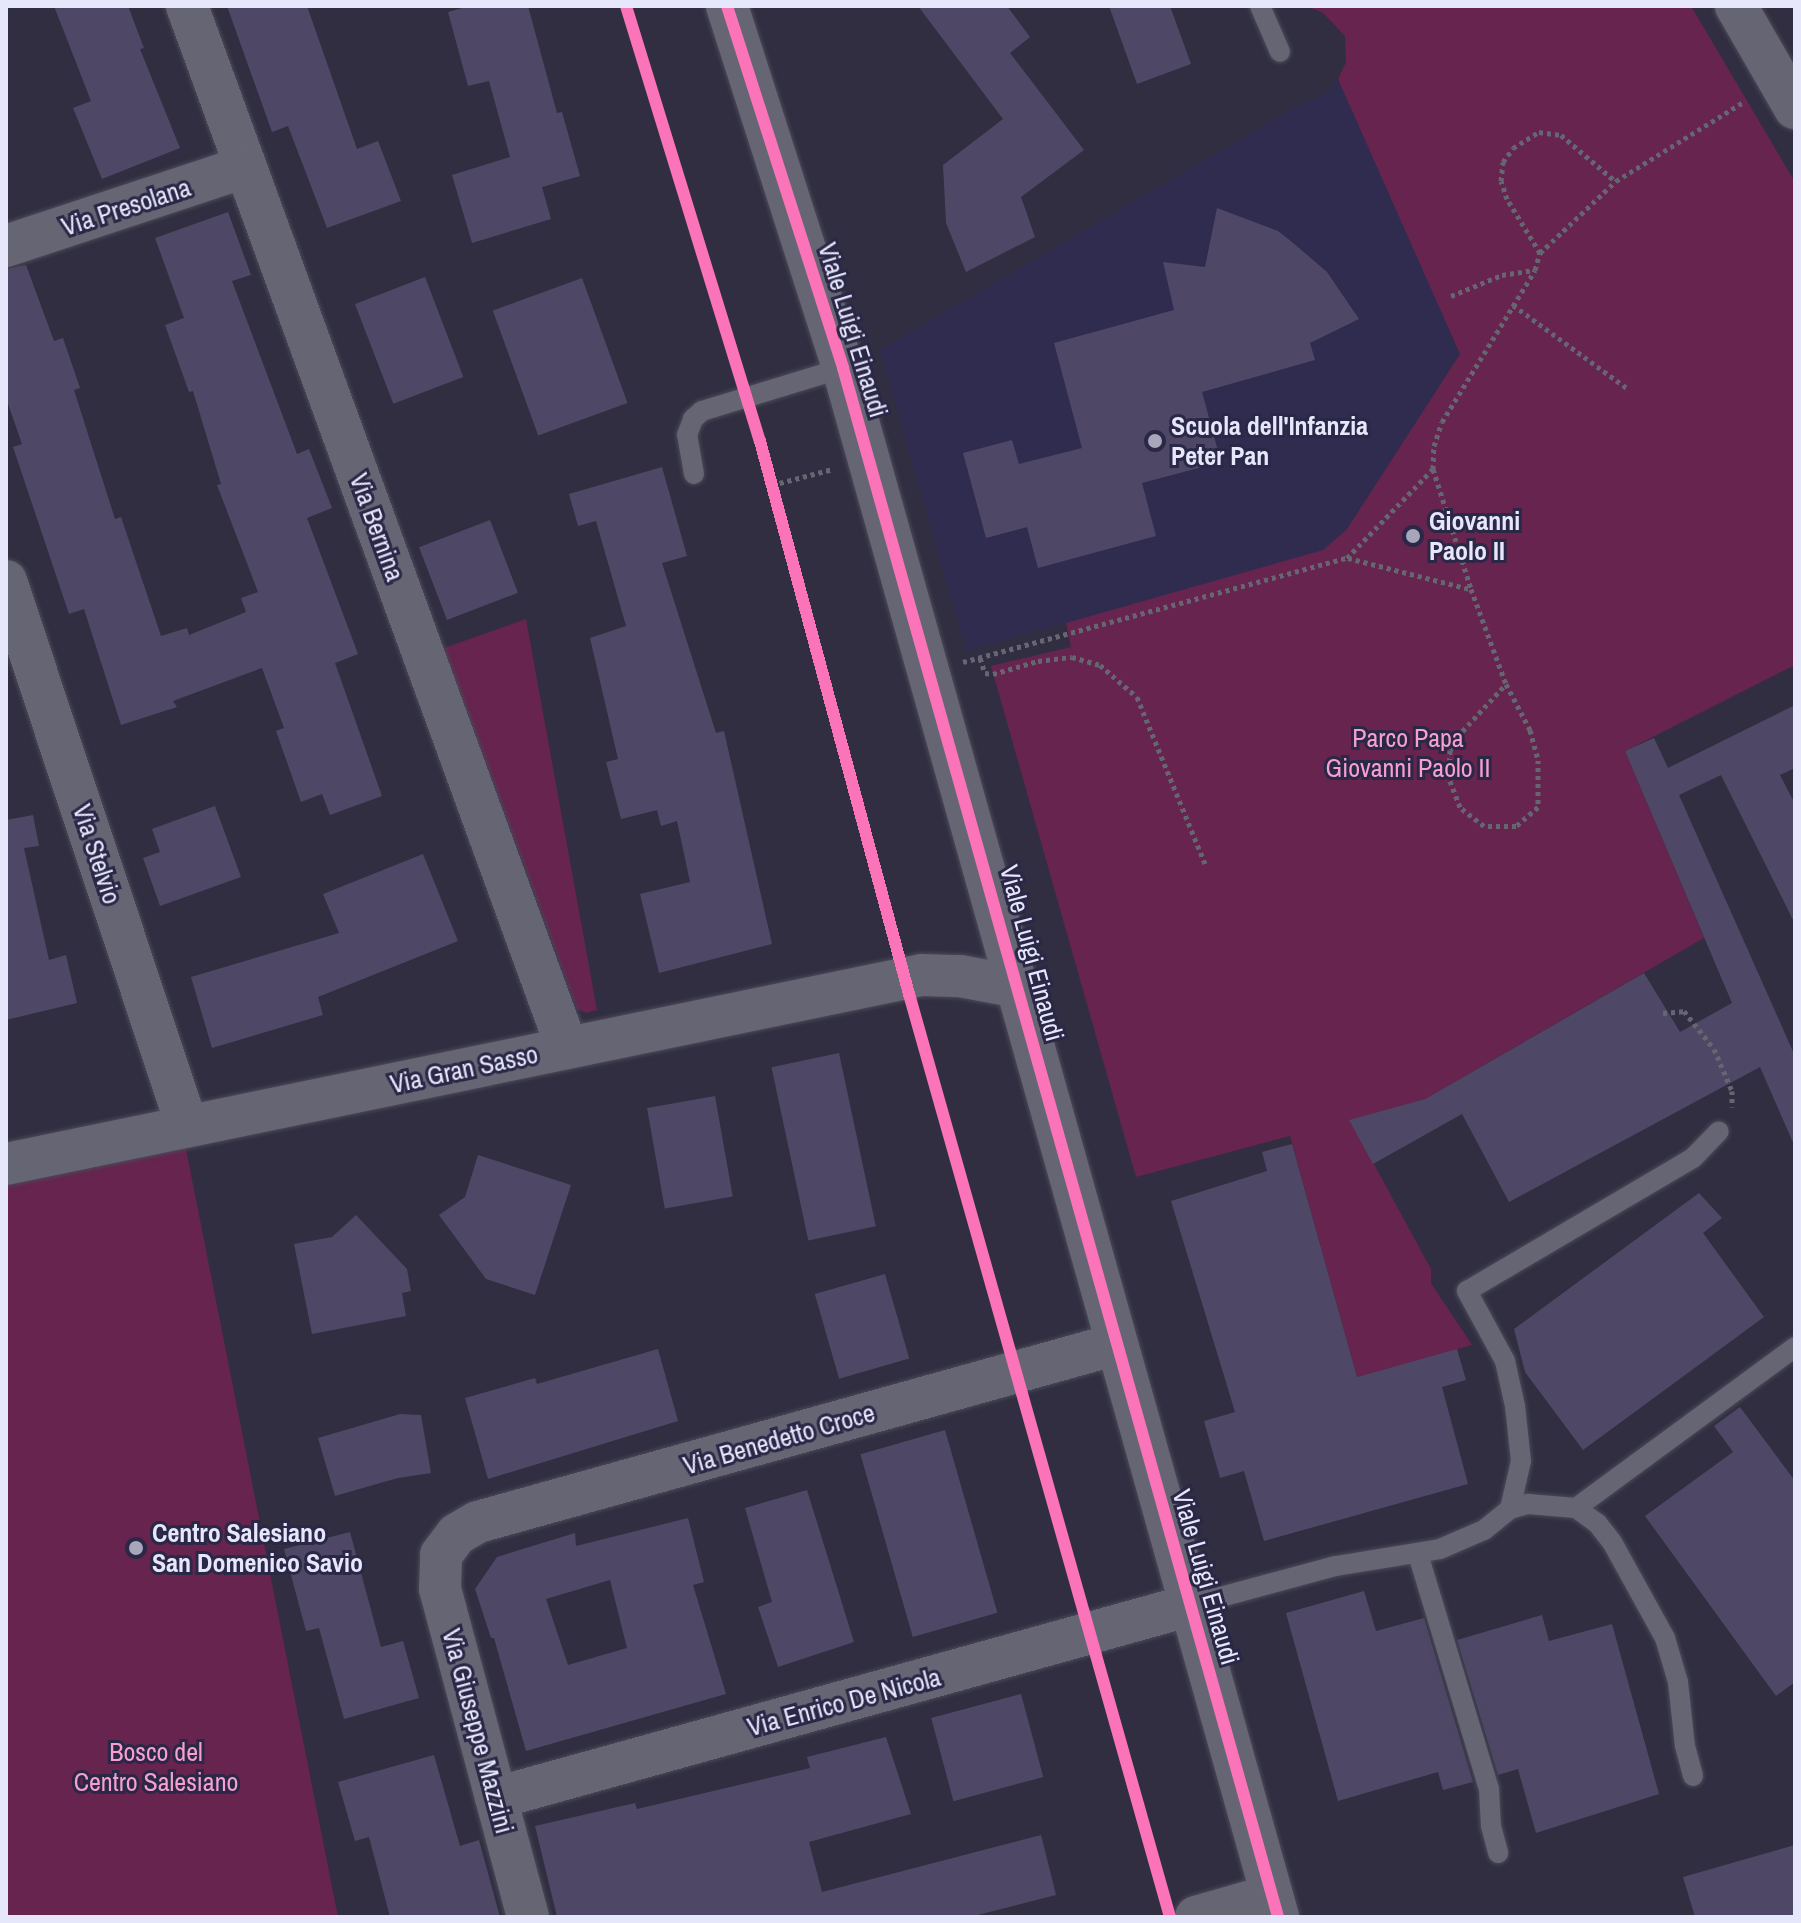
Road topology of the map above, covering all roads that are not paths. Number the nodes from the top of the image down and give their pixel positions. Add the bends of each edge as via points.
1 (187, 6) edge
2 (727, 6) edge
3 (1260, 6) edge
4 (1736, 6) edge
5 (1280, 52) dead end
6 (1795, 108) edge
7 (245, 167) junction
8 (6, 246) edge
9 (837, 369) junction
10 (694, 474) dead end
11 (6, 581) edge
12 (1001, 924) junction
13 (922, 975) junction
14 (1018, 987) junction
15 (567, 1048) junction
16 (187, 1126) junction
17 (1719, 1131) road end
18 (6, 1164) edge
19 (1117, 1344) junction
20 (1795, 1347) edge
21 (1576, 1508) junction
22 (1510, 1509) junction
23 (446, 1545) joint
24 (1418, 1554) junction
25 (1191, 1605) junction
26 (1693, 1776) dead end
27 (496, 1798) junction
28 (1498, 1853) dead end
29 (1275, 1906) edge
30 (528, 1917) edge
31 (1196, 1917) edge

1 - 7 street, Via Bernina
2 - 9 street, Viale Luigi Einaudi via 801,234
3 - 5 lane
4 - 6 street
7 - 8 street, Via Presolana
7 - 15 street, Via Bernina
9 - 10 lane via 702,411 687,435
9 - 12 street, Viale Luigi Einaudi via 946,667
11 - 16 street, Via Stelvio
12 - 13 street, Via Gran Sasso via 958,958
12 - 14 street, Viale Luigi Einaudi
13 - 14 street, Via Gran Sasso
13 - 15 street, Via Gran Sasso
14 - 19 street, Viale Luigi Einaudi
15 - 16 street, Via Gran Sasso
16 - 18 street, Via Gran Sasso
17 - 22 lane via 1693,1158 1467,1291 1505,1361 1515,1406 1521,1461
19 - 23 street, Via Benedetto Croce via 478,1522
19 - 25 street, Viale Luigi Einaudi
20 - 21 lane
21 - 22 lane via 1528,1504
21 - 26 lane via 1612,1542 1665,1638
22 - 24 lane via 1464,1541
23 - 27 street, Via Giuseppe Mazzini via 438,1569 440,1589
24 - 25 lane via 1336,1566
24 - 28 lane via 1489,1789
25 - 27 street, Via Enrico De Nicola
25 - 29 street, Viale Luigi Einaudi
27 - 30 street, Via Giuseppe Mazzini
29 - 31 street

